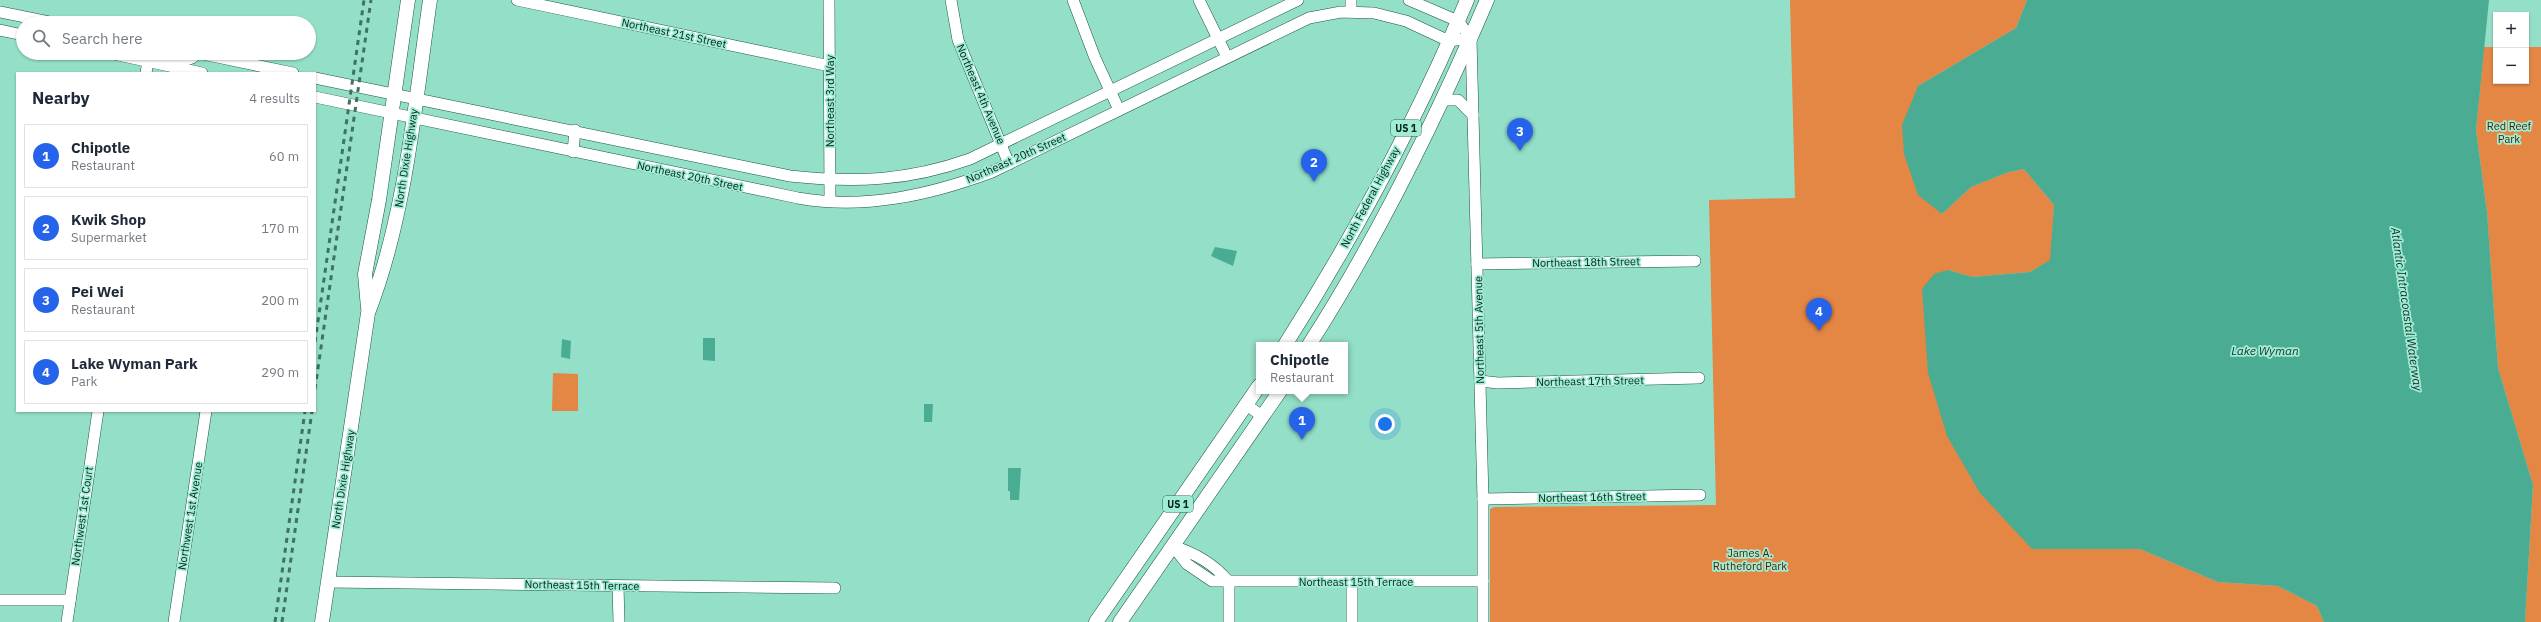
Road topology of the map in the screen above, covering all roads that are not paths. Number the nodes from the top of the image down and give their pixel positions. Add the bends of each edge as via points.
1 (408, 0) edge
2 (430, 0) edge
3 (517, 0) edge
4 (830, 0) edge
5 (951, 0) edge
6 (1073, 0) edge
7 (1199, 0) edge
8 (1298, 0) edge
9 (1351, 0) edge
10 (1409, 0) edge
11 (1467, 0) edge
12 (1488, 0) edge
13 (0, 12) edge
14 (1351, 12) junction
15 (20, 16) edge
16 (1458, 21) junction
17 (0, 30) edge
18 (16, 33) edge
19 (1218, 38) junction
20 (1471, 38) junction
21 (1449, 41) junction
22 (1227, 57) junction
23 (143, 60) edge
24 (186, 60) edge
25 (224, 60) edge
26 (148, 61) junction
27 (168, 66) junction
28 (830, 66) junction
29 (260, 70) edge
30 (146, 72) edge
31 (197, 72) edge
32 (282, 72) edge
33 (316, 78) edge
34 (1110, 91) junction
35 (395, 94) junction
36 (316, 97) edge
37 (416, 97) junction
38 (1443, 100) junction
39 (1119, 110) junction
40 (392, 113) junction
41 (1473, 116) junction
42 (412, 117) junction
43 (575, 130) junction
44 (1002, 144) junction
45 (573, 152) junction
46 (1009, 164) junction
47 (831, 180) junction
48 (830, 201) junction
49 (1362, 214) junction
50 (1379, 224) junction
51 (1695, 260) dead end
52 (1477, 264) junction
53 (1320, 289) junction
54 (368, 313) junction
55 (1322, 325) junction
56 (1287, 342) edge
57 (1311, 342) edge
58 (1699, 378) dead end
59 (1480, 381) junction
60 (1256, 390) edge
61 (1278, 394) edge
62 (1246, 405) junction
63 (98, 412) edge
64 (206, 412) edge
65 (1263, 417) junction
66 (1700, 496) dead end
67 (1483, 499) junction
68 (1175, 508) junction
69 (1155, 537) junction
70 (1173, 546) junction
71 (1153, 574) junction
72 (1483, 581) junction
73 (328, 582) junction
74 (1228, 582) junction
75 (1352, 582) junction
76 (618, 586) junction
77 (835, 588) dead end
78 (0, 600) edge
79 (70, 600) junction
80 (67, 622) edge
81 (174, 622) edge
82 (322, 622) edge
83 (619, 622) edge
84 (1096, 622) edge
85 (1120, 622) edge
86 (1229, 622) edge
87 (1352, 622) edge
88 (1483, 622) edge

1 - 35 main road, North Dixie Highway
2 - 37 main road, North Dixie Highway
3 - 28 street, Northeast 21st Street
4 - 28 street, Northeast 3rd Way
5 - 44 street, Northeast 4th Avenue via 958,40
6 - 34 street via 1081,26
7 - 19 street
8 - 19 street, Northeast 20th Street
9 - 14 street
10 - 16 street
11 - 16 main road, North Federal Highway / US 1
12 - 20 main road, North Federal Highway / US 1
13 - 15 street
14 - 21 street, Northeast 20th Street via 1392,17
14 - 22 street, Northeast 20th Street via 1297,22
16 - 20 street
16 - 21 main road, North Federal Highway / US 1
17 - 18 street
19 - 22 street
19 - 34 street, Northeast 20th Street
20 - 21 street
20 - 38 main road, North Federal Highway / US 1
20 - 41 street, Northeast 5th Avenue
21 - 49 main road, North Federal Highway / US 1
22 - 39 street, Northeast 20th Street
23 - 26 street
24 - 27 street
25 - 29 street
26 - 27 street
26 - 30 street
27 - 31 street
28 - 47 street, Northeast 3rd Way
29 - 32 street
33 - 35 street, Northeast 20th Street
34 - 39 street
34 - 44 street, Northeast 20th Street
35 - 37 street, Northeast 20th Street
35 - 40 main road, North Dixie Highway
36 - 40 street, Northeast 20th Street
37 - 42 main road, North Dixie Highway
37 - 43 street, Northeast 20th Street
38 - 41 street via 1458,100
38 - 50 main road, North Federal Highway / US 1
39 - 46 street, Northeast 20th Street
40 - 42 street, Northeast 20th Street
40 - 54 main road, North Dixie Highway via 365,274
41 - 52 street, Northeast 5th Avenue
42 - 45 street, Northeast 20th Street
42 - 54 main road, North Dixie Highway via 383,276
43 - 45 street
43 - 47 street, Northeast 20th Street via 790,176
44 - 46 street, Northeast 4th Avenue
44 - 47 street, Northeast 20th Street via 955,164 918,175 867,181
45 - 48 street, Northeast 20th Street via 791,197
46 - 48 street, Northeast 20th Street via 954,186 922,194 863,201
47 - 48 street, Northeast 3rd Way
49 - 50 main road
49 - 53 main road, North Federal Highway / US 1
50 - 55 main road, North Federal Highway / US 1
51 - 52 street, Northeast 18th Street
52 - 59 street, Northeast 5th Avenue
53 - 55 main road via 1318,314
53 - 56 main road, North Federal Highway / US 1
54 - 73 main road, North Dixie Highway
55 - 57 main road, North Federal Highway / US 1
58 - 59 street, Northeast 17th Street via 1498,383
59 - 67 street, Northeast 5th Avenue
60 - 62 main road, US 1
61 - 65 main road, US 1
62 - 65 street
62 - 68 main road, US 1
63 - 79 street, Northwest 1st Court
64 - 81 street, Northwest 1st Avenue
65 - 70 main road, US 1
66 - 67 street, Northeast 16th Street
67 - 72 street, Northeast 5th Avenue
68 - 69 main road, US 1
68 - 70 main road via 1171,528
69 - 71 main road via 1159,544 1159,554
69 - 84 main road, US 1
70 - 71 main road, US 1
70 - 74 street, Northeast 15th Terrace via 1187,564 1212,580
71 - 85 main road, US 1
72 - 75 street, Northeast 15th Terrace
72 - 88 street, Northeast 5th Avenue
73 - 76 street, Northeast 15th Terrace
73 - 82 main road, North Dixie Highway
74 - 75 street, Northeast 15th Terrace
74 - 86 street
75 - 87 street
76 - 77 street, Northeast 15th Terrace
76 - 83 street
78 - 79 street
79 - 80 street, Northwest 1st Court

